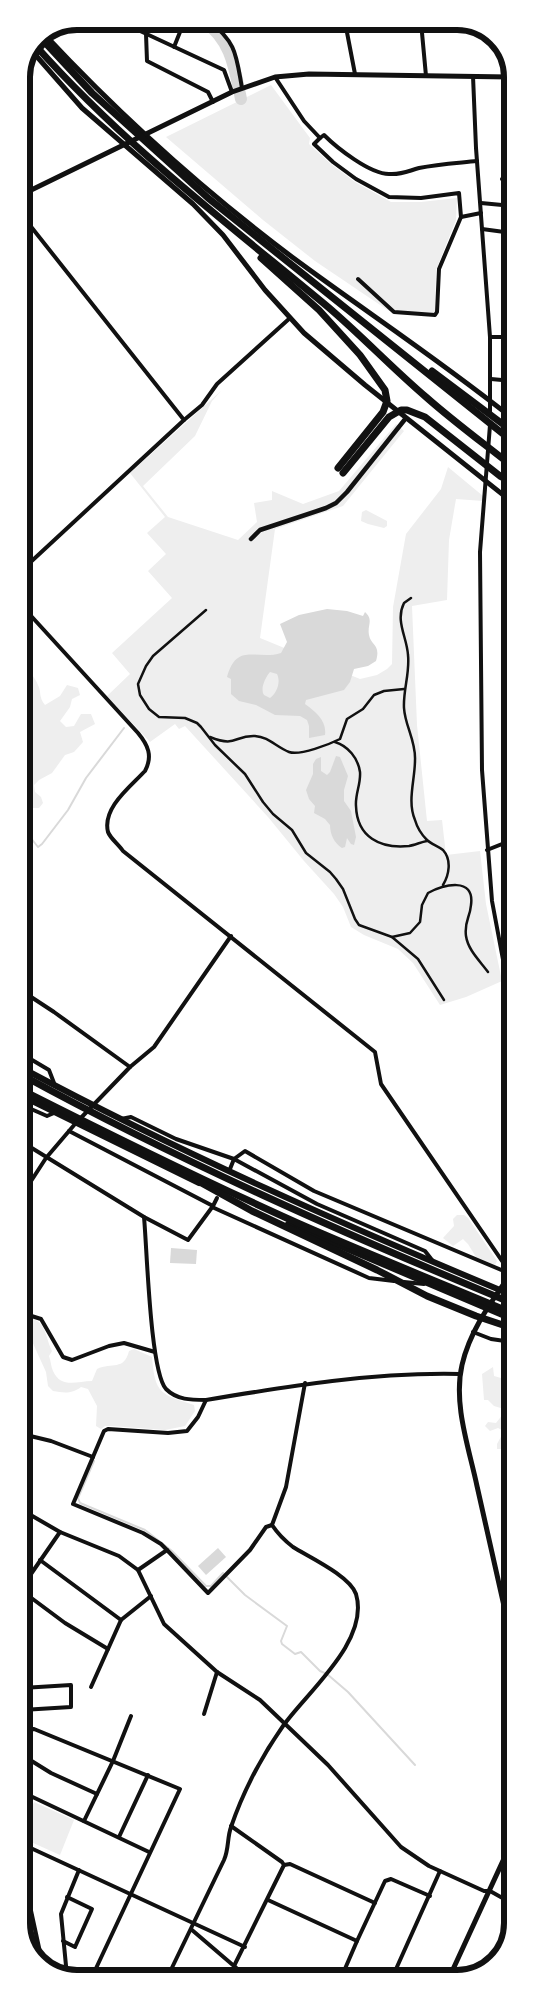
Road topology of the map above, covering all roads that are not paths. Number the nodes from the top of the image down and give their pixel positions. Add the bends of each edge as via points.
1 (138, 30) edge
2 (179, 30) edge
3 (219, 30) edge
4 (347, 30) edge
5 (422, 30) edge
6 (146, 34) junction
7 (50, 39) edge
8 (45, 43) edge
9 (174, 47) junction
10 (39, 50) edge
11 (36, 55) edge
12 (355, 74) junction
13 (426, 76) junction
14 (473, 76) junction
15 (275, 77) junction
16 (504, 77) edge
17 (242, 88) junction
18 (232, 92) junction
19 (213, 102) junction
20 (146, 134) junction
21 (320, 138) junction
22 (124, 143) junction
23 (477, 161) junction
24 (30, 190) edge
25 (481, 203) junction
26 (504, 205) edge
27 (481, 213) junction
28 (461, 217) junction
29 (30, 225) edge
30 (482, 229) junction
31 (504, 232) edge
32 (240, 236) junction
33 (358, 278) dead end
34 (290, 318) junction
35 (490, 337) junction
36 (504, 337) edge
37 (384, 338) junction
38 (491, 379) junction
39 (504, 380) edge
40 (491, 401) junction
41 (504, 412) edge
42 (406, 418) junction
43 (184, 420) junction
44 (504, 425) edge
45 (504, 435) edge
46 (504, 460) edge
47 (504, 478) edge
48 (487, 484) junction
49 (504, 496) edge
50 (251, 540) dead end
51 (30, 563) edge
52 (411, 598) dead end
53 (206, 610) dead end
54 (30, 615) edge
55 (404, 689) junction
56 (209, 736) junction
57 (335, 742) junction
58 (427, 841) junction
59 (504, 843) edge
60 (487, 850) junction
61 (442, 886) junction
62 (231, 936) junction
63 (392, 937) junction
64 (504, 970) edge
65 (488, 972) dead end
66 (30, 996) edge
67 (444, 1000) dead end
68 (30, 1059) edge
69 (130, 1067) junction
70 (30, 1072) edge
71 (30, 1079) edge
72 (54, 1085) junction
73 (30, 1094) edge
74 (30, 1100) edge
75 (93, 1105) junction
76 (30, 1109) edge
77 (54, 1113) junction
78 (121, 1119) junction
79 (75, 1124) junction
80 (69, 1131) junction
81 (30, 1147) edge
82 (46, 1158) junction
83 (159, 1158) junction
84 (234, 1159) junction
85 (230, 1169) dead end
86 (30, 1183) edge
87 (217, 1198) dead end
88 (213, 1206) junction
89 (144, 1218) junction
90 (504, 1261) edge
91 (436, 1264) junction
92 (504, 1270) edge
93 (426, 1284) junction
94 (504, 1284) edge
95 (500, 1290) junction
96 (504, 1293) edge
97 (504, 1296) edge
98 (487, 1309) junction
99 (504, 1310) edge
100 (30, 1315) edge
101 (476, 1316) junction
102 (504, 1316) edge
103 (504, 1325) edge
104 (504, 1328) edge
105 (474, 1332) junction
106 (504, 1341) edge
107 (155, 1352) junction
108 (460, 1374) junction
109 (305, 1384) junction
110 (206, 1400) junction
111 (30, 1436) edge
112 (93, 1457) junction
113 (30, 1515) edge
114 (272, 1525) junction
115 (60, 1532) junction
116 (167, 1550) junction
117 (40, 1560) junction
118 (138, 1570) junction
119 (30, 1576) edge
120 (30, 1595) edge
121 (151, 1596) junction
122 (504, 1605) edge
123 (121, 1620) junction
124 (108, 1649) junction
125 (217, 1672) junction
126 (91, 1687) dead end
127 (30, 1688) edge
128 (30, 1710) edge
129 (204, 1714) dead end
130 (131, 1716) dead end
131 (284, 1724) junction
132 (30, 1729) edge
133 (30, 1760) edge
134 (113, 1761) junction
135 (148, 1775) junction
136 (97, 1794) junction
137 (30, 1796) edge
138 (84, 1821) junction
139 (231, 1826) junction
140 (119, 1837) junction
141 (30, 1848) edge
142 (150, 1852) junction
143 (504, 1859) edge
144 (284, 1865) junction
145 (79, 1870) junction
146 (440, 1871) junction
147 (490, 1891) junction
148 (131, 1894) junction
149 (430, 1896) junction
150 (67, 1897) junction
151 (504, 1899) edge
152 (268, 1900) junction
153 (375, 1903) junction
154 (30, 1908) edge
155 (194, 1922) junction
156 (192, 1930) junction
157 (63, 1941) junction
158 (357, 1941) junction
159 (37, 1942) joint
160 (245, 1947) junction
161 (39, 1949) edge
162 (234, 1966) junction
163 (67, 1969) edge
164 (95, 1970) edge
165 (171, 1970) edge
166 (239, 1970) edge
167 (344, 1970) edge
168 (396, 1970) edge
169 (453, 1970) edge

1 - 6 street
2 - 9 street
3 - 17 street via 234,49
4 - 12 street
5 - 13 street
6 - 9 street
6 - 19 street via 147,61 208,92
7 - 20 main road
8 - 37 highway via 92,93 208,198
9 - 18 street via 224,70
10 - 32 highway via 104,118
11 - 22 main road via 82,108
12 - 13 main road
12 - 15 main road
13 - 14 main road
14 - 16 main road
14 - 23 street
15 - 17 main road
15 - 21 street
17 - 18 main road
18 - 19 main road
19 - 20 main road
20 - 22 main road
20 - 40 main road via 291,256
21 - 23 street via 324,135 350,158 387,175
21 - 28 street via 314,144 333,162 356,180 389,197 421,198 459,192
22 - 24 main road
22 - 34 main road via 214,225
23 - 25 street
25 - 26 street
25 - 27 street
27 - 28 street
27 - 30 street
28 - 33 street via 439,269 436,315 394,312
29 - 43 street
30 - 31 street
30 - 35 street
32 - 46 highway via 352,327 426,397
32 - 47 highway via 346,338 385,390 387,401 383,412 340,471 389,417 408,410 425,417
34 - 42 main road via 322,350
34 - 43 street via 217,384 202,405
35 - 36 street
35 - 38 street
37 - 44 highway
37 - 45 highway
38 - 39 street
38 - 40 street
40 - 41 main road
40 - 48 street
42 - 48 main road
42 - 50 street via 336,503 260,530
43 - 51 street
48 - 49 main road
48 - 60 street via 480,561 482,770
52 - 55 street via 401,611 408,653
53 - 56 street via 153,656 138,684 140,695 159,717 192,720
54 - 62 street via 138,733 150,753 144,771 110,811 108,833 123,850
55 - 57 street via 374,695 363,709 346,719 340,739
55 - 58 street via 406,721 415,753 411,806 415,822
56 - 57 street via 226,742 262,737 290,753
56 - 63 street via 246,774 263,802 292,830 306,853 336,879 359,925
57 - 58 street via 348,747 358,764 360,778 356,808 361,828 368,837 396,846
58 - 61 street via 444,851 448,858 449,874
59 - 60 street
60 - 64 street
61 - 63 street via 428,893 416,928
61 - 65 street via 457,884 471,895 466,938
62 - 69 street via 154,1046
62 - 90 street via 375,1052 381,1084
63 - 67 street via 418,960
66 - 69 street
68 - 72 street via 49,1070
69 - 75 street
70 - 72 highway
71 - 97 highway via 235,1181 467,1284
72 - 75 highway
73 - 83 highway
74 - 77 highway
75 - 78 highway
75 - 79 street
76 - 77 street via 47,1116
77 - 79 highway
78 - 84 street via 132,1117 176,1139
78 - 91 highway via 230,1172
79 - 80 street
79 - 93 highway via 256,1210
80 - 82 street
80 - 88 street
81 - 82 street
82 - 86 street
82 - 89 street
83 - 99 highway via 309,1228
83 - 101 highway via 252,1211 427,1296
84 - 85 street
84 - 91 street via 318,1204 424,1251
84 - 92 street via 245,1151 314,1191
87 - 88 street
88 - 89 street via 188,1240
88 - 93 street via 370,1278
89 - 107 street
91 - 95 highway
93 - 98 highway
94 - 95 main road
95 - 96 highway
95 - 98 main road
98 - 102 highway
98 - 105 main road
100 - 107 street via 41,1319 63,1357 68,1360 124,1343
101 - 103 highway
101 - 104 highway
105 - 106 street
105 - 108 main road
107 - 110 street via 162,1383 173,1395
108 - 109 street via 419,1373
108 - 122 main road via 463,1420
109 - 110 street
109 - 114 street via 286,1487
110 - 112 street via 187,1431 108,1429 104,1431
111 - 112 street via 51,1440
112 - 116 street via 73,1504 143,1533
113 - 115 street
114 - 116 street via 266,1527 250,1550 208,1593
114 - 131 street via 294,1547 352,1587 357,1606 351,1639 329,1671
115 - 117 street
115 - 118 street via 119,1556
116 - 118 street
117 - 119 street
117 - 123 street
118 - 121 street
120 - 124 street via 66,1624
121 - 123 street
121 - 125 street via 164,1624
123 - 124 street
124 - 126 street
125 - 129 street
125 - 131 street via 260,1700
127 - 128 street via 71,1685 71,1707
130 - 134 street
131 - 139 street via 269,1747
131 - 146 street via 328,1766 401,1847
132 - 134 street
133 - 136 street
134 - 135 street
134 - 136 street
135 - 140 street
135 - 142 street via 180,1789
136 - 138 street
137 - 138 street
138 - 140 street
139 - 144 street
139 - 155 street via 228,1852
140 - 142 street
141 - 145 street
142 - 148 street
143 - 147 main road
144 - 152 street
144 - 153 street via 290,1864
145 - 148 street
145 - 150 street
146 - 147 street
146 - 149 street
147 - 151 street
147 - 169 main road
148 - 155 street
148 - 164 street
149 - 153 street via 391,1879 385,1881
149 - 168 street
150 - 157 street via 61,1914
150 - 157 street via 92,1909 75,1947
152 - 158 street
152 - 160 street
153 - 158 street
154 - 159 street
155 - 156 street
155 - 160 street
156 - 162 street
156 - 165 street
157 - 163 street
158 - 167 street
159 - 161 street
160 - 162 street
162 - 166 street

